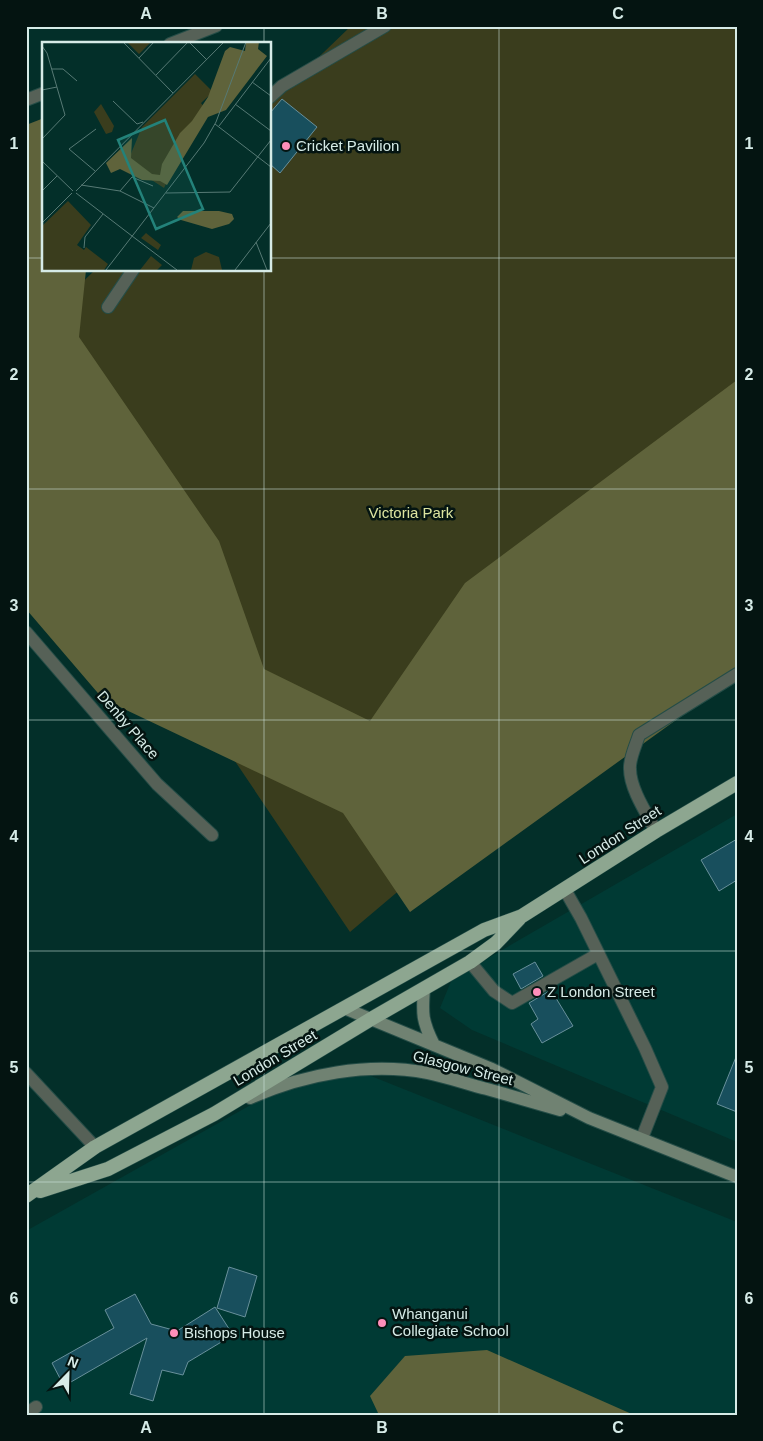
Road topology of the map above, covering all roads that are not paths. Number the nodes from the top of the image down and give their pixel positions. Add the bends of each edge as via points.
1 (216, 26) edge
2 (385, 26) edge
3 (175, 42) edge
4 (42, 94) edge
5 (271, 95) edge
6 (26, 100) edge
7 (132, 271) edge
8 (108, 307) dead end
9 (26, 632) edge
10 (737, 674) edge
11 (737, 783) edge
12 (656, 830) junction
13 (212, 834) dead end
14 (565, 890) junction
15 (522, 916) junction
16 (598, 954) junction
17 (470, 962) junction
18 (424, 988) junction
19 (344, 1008) junction
20 (371, 1019) junction
21 (434, 1045) junction
22 (26, 1072) edge
23 (214, 1114) junction
24 (589, 1118) junction
25 (642, 1138) junction
26 (95, 1147) junction
27 (737, 1177) edge
28 (27, 1196) edge

1 - 3 street
2 - 5 street
4 - 6 street
7 - 8 street
9 - 13 street, Denby Place via 157,784
10 - 12 street via 639,735 629,769 644,810
11 - 12 highway, London Street
12 - 14 highway, London Street
14 - 15 highway, London Street
14 - 16 street
15 - 17 highway, London Street via 496,943
15 - 19 highway, London Street via 484,930
16 - 17 street via 512,1003 494,991
16 - 25 street via 662,1087
17 - 18 highway, London Street
18 - 20 highway, London Street
18 - 21 main road via 422,1014
19 - 20 main road, Glasgow Street
19 - 26 highway, London Street
20 - 21 main road, Glasgow Street
20 - 23 highway, London Street
21 - 24 main road, Glasgow Street via 492,1069
22 - 26 street
23 - 24 main road, Glasgow Street via 277,1086 312,1077 396,1069 444,1077
23 - 28 highway, London Street via 108,1169
24 - 25 main road, Glasgow Street
25 - 27 main road, Glasgow Street
26 - 28 highway, London Street

